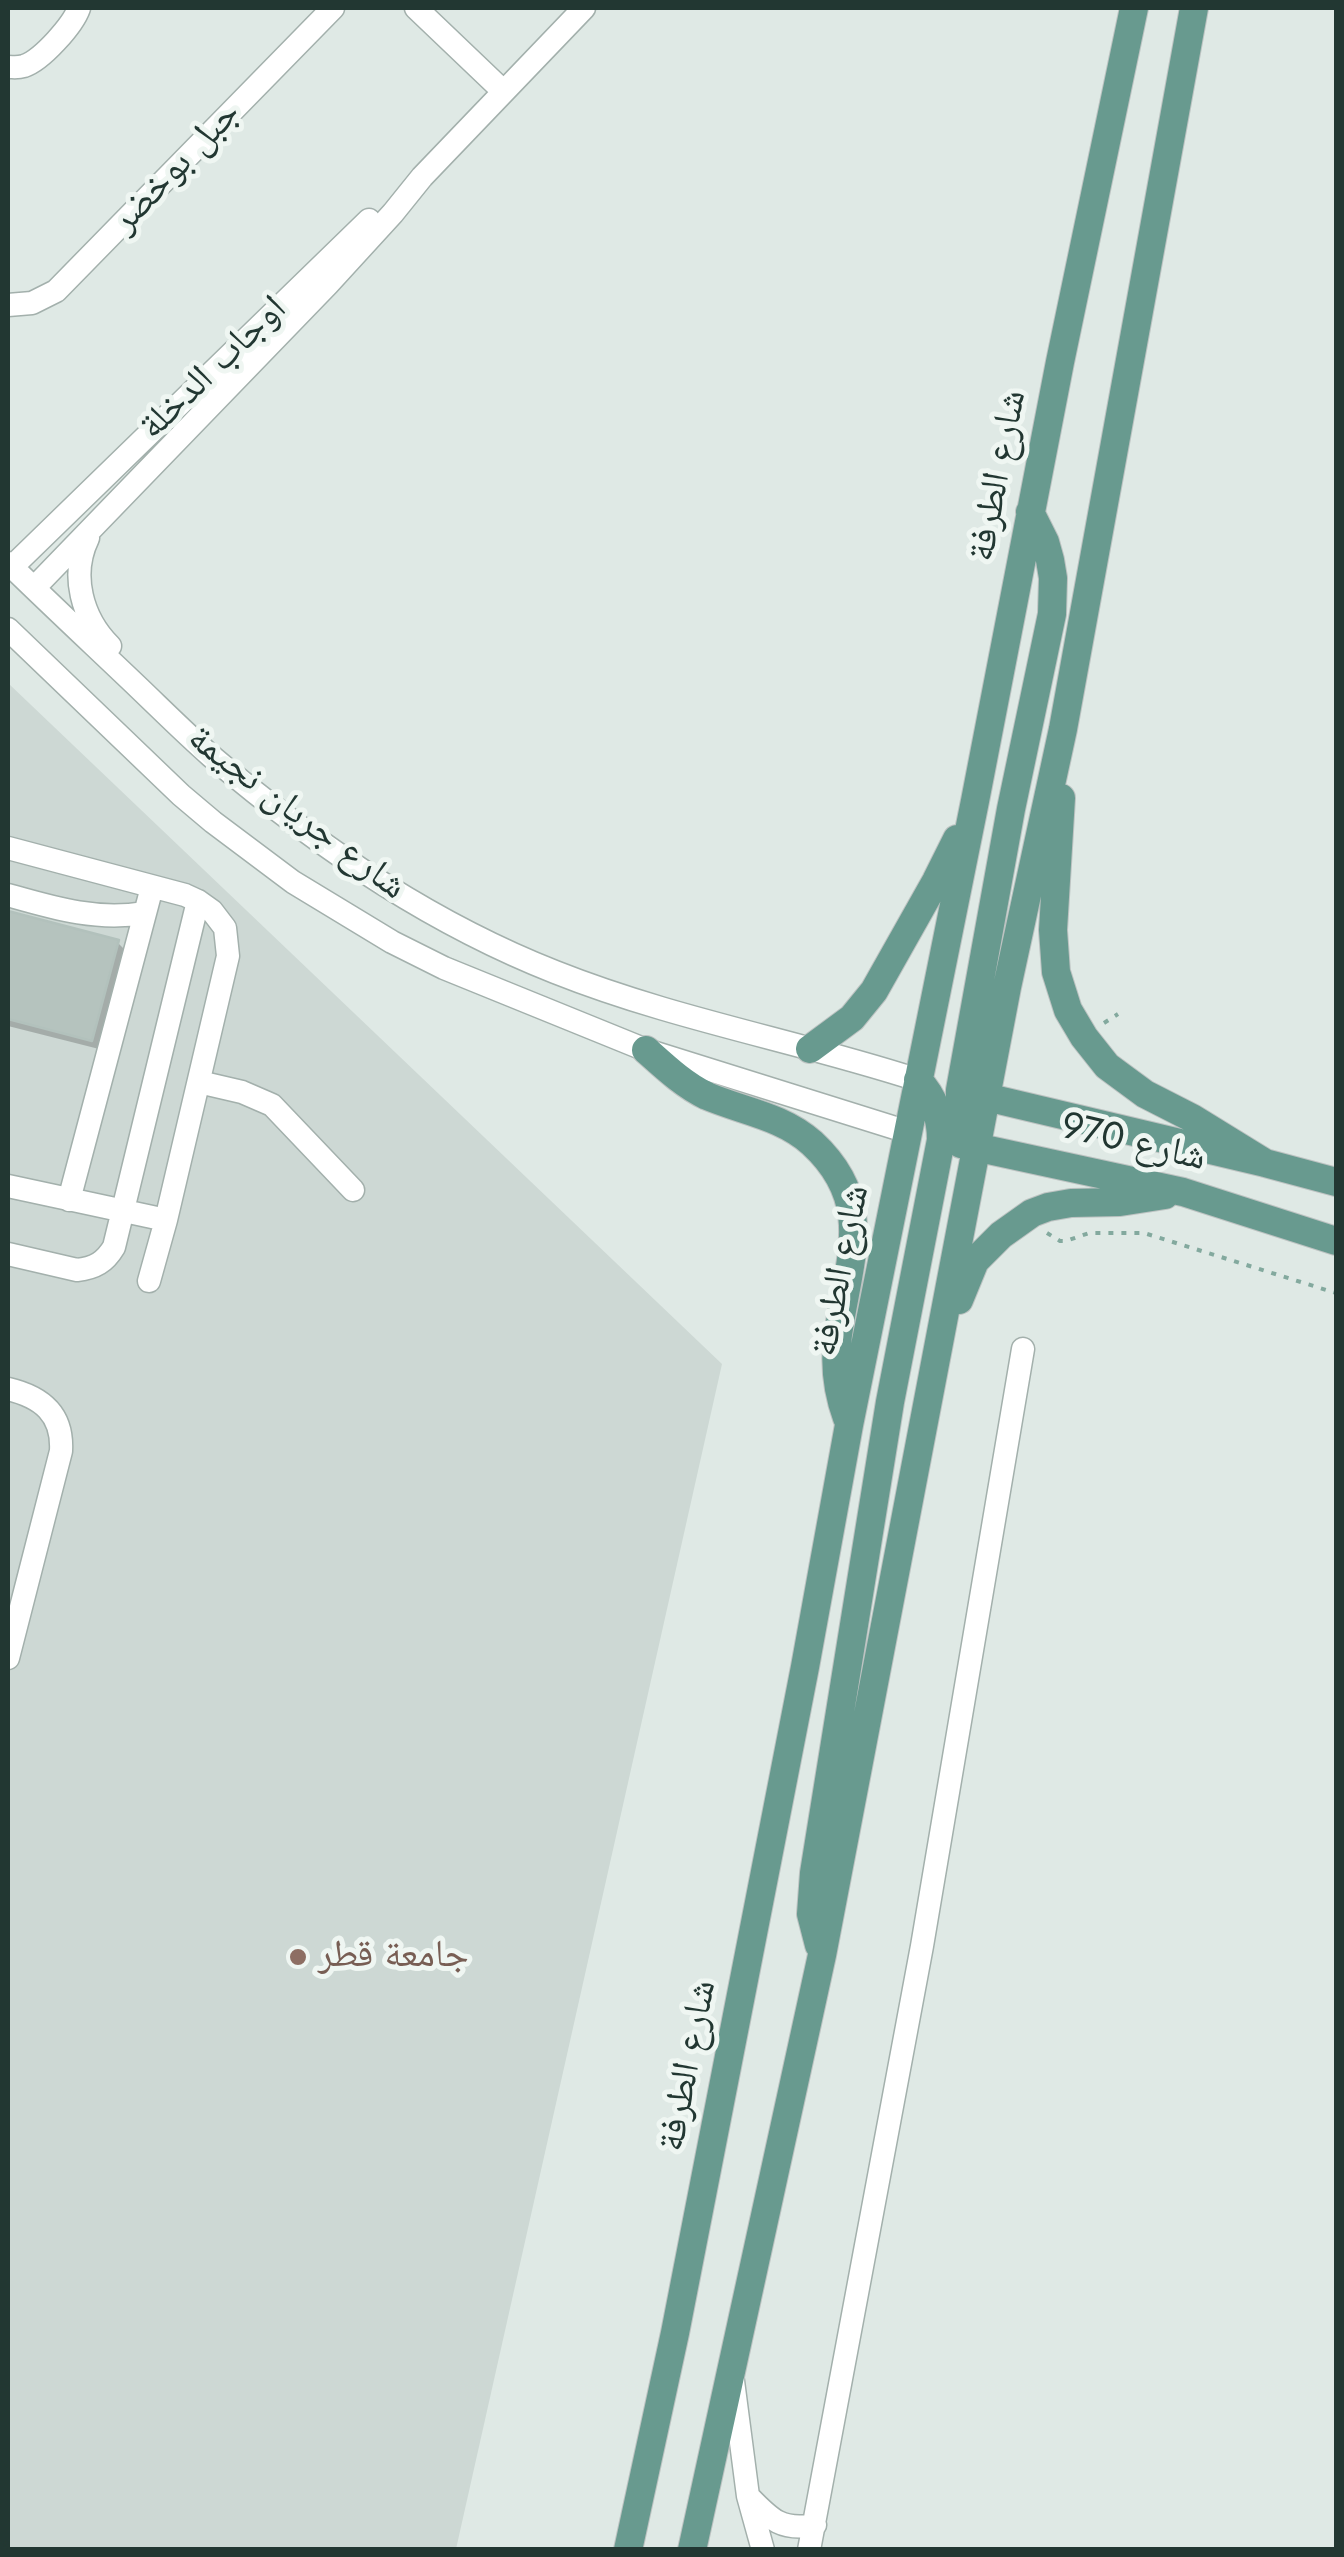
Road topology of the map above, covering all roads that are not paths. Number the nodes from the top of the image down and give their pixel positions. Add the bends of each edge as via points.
1 (80, 8) edge
2 (333, 8) edge
3 (416, 8) edge
4 (584, 8) edge
5 (1120, 8) edge
6 (1134, 8) edge
7 (1194, 8) edge
8 (1127, 45) junction
9 (8, 67) edge
10 (503, 91) junction
11 (422, 177) junction
12 (8, 305) edge
13 (1030, 512) junction
14 (94, 526) junction
15 (10, 565) edge
16 (34, 588) junction
17 (8, 629) edge
18 (1063, 729) junction
19 (209, 754) junction
20 (975, 801) junction
21 (8, 848) edge
22 (152, 887) junction
23 (8, 895) edge
24 (198, 901) junction
25 (144, 913) junction
26 (810, 1049) junction
27 (646, 1050) junction
28 (918, 1080) junction
29 (199, 1082) junction
30 (973, 1094) junction
31 (908, 1132) junction
32 (941, 1140) junction
33 (978, 1147) junction
34 (1265, 1162) junction
35 (1336, 1182) edge
36 (8, 1186) edge
37 (353, 1190) dead end
38 (1183, 1192) junction
39 (69, 1200) junction
40 (123, 1211) junction
41 (166, 1220) junction
42 (1336, 1241) edge
43 (8, 1254) edge
44 (148, 1281) dead end
45 (943, 1321) junction
46 (1023, 1349) dead end
47 (8, 1389) edge
48 (849, 1425) junction
49 (14, 1605) edge
50 (8, 1658) edge
51 (822, 1956) junction
52 (732, 2374) junction
53 (748, 2496) junction
54 (815, 2525) junction
55 (628, 2550) edge
56 (692, 2550) edge
57 (763, 2550) edge
58 (809, 2550) edge

1 - 9 street via 33,61
2 - 12 street, جبل بوخضر via 56,292 32,304
3 - 10 street
4 - 10 street, اوجاب الدخلة
5 - 8 main road
6 - 8 main road, شارع الطرفة
7 - 18 main road
8 - 13 main road, شارع الطرفة
10 - 11 street, اوجاب الدخلة
11 - 14 street, اوجاب الدخلة
11 - 15 street, اوجاب الدخلة via 316,269
13 - 20 main road, شارع الطرفة
13 - 30 main road via 1045,542 1054,596 1011,809
14 - 16 street, اوجاب الدخلة
14 - 19 street via 79,567 88,614 105,641 187,716
15 - 16 street, شارع جريان نجيمة
16 - 19 street, شارع جريان نجيمة
17 - 27 street, شارع جريان نجيمة via 181,795 292,882 444,968
18 - 30 main road via 1006,987
18 - 34 main road via 1053,930 1068,1010 1107,1066
19 - 26 street, شارع جريان نجيمة via 364,872 503,950 638,1002
20 - 26 main road via 880,982 852,1018
20 - 28 main road, شارع الطرفة
21 - 22 street
22 - 24 street
22 - 25 street
23 - 25 street via 89,916
24 - 29 street via 219,919 229,946
24 - 40 street
25 - 39 street
26 - 28 street, شارع جريان نجيمة
27 - 31 street, شارع جريان نجيمة
27 - 48 main road via 694,1089 792,1128 838,1172 854,1237 837,1338 836,1379
28 - 30 main road, شارع 970
28 - 31 main road, شارع الطرفة
28 - 32 main road via 936,1107
29 - 37 street via 272,1105
29 - 41 street
30 - 33 main road via 960,1103
30 - 34 main road, شارع 970
31 - 32 main road, شارع 970
31 - 48 main road, شارع الطرفة
32 - 33 main road, شارع 970
32 - 51 main road via 890,1402 814,1874 811,1914
33 - 38 main road, شارع 970
33 - 45 main road
34 - 35 main road, شارع 970
36 - 39 street
38 - 42 main road, شارع 970
38 - 45 main road via 1071,1203 1032,1214 976,1261
39 - 40 street
40 - 41 street
40 - 43 street via 114,1247 89,1269
41 - 44 street
45 - 51 main road
46 - 54 street
47 - 49 street via 44,1404 62,1438
48 - 55 main road, شارع الطرفة
49 - 50 street
51 - 52 main road
52 - 53 street
52 - 56 main road
53 - 54 street via 784,2525
53 - 57 street
54 - 58 street

